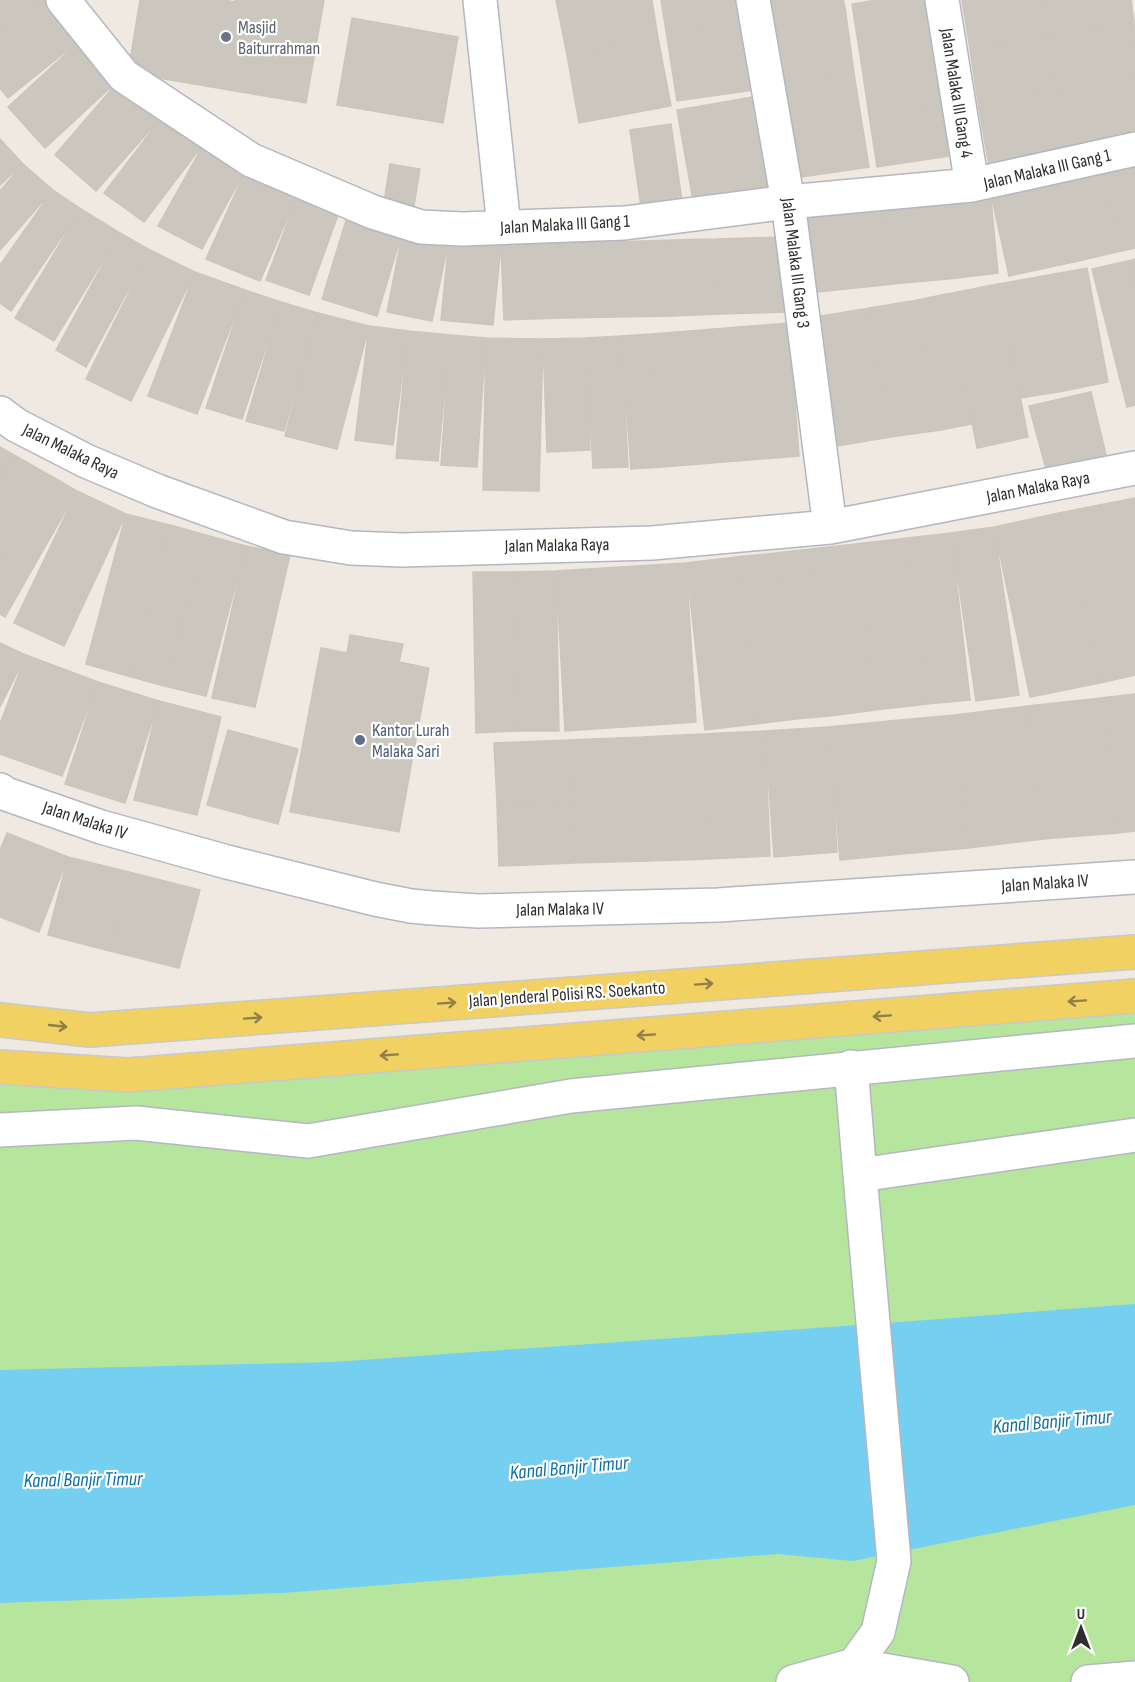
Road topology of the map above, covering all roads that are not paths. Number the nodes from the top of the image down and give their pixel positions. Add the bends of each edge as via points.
1 (63, 0) edge
2 (480, 0) edge
3 (753, 0) edge
4 (942, 0) edge
5 (1135, 149) edge
6 (972, 185) junction
7 (788, 202) junction
8 (504, 227) junction
9 (0, 413) edge
10 (1135, 468) edge
11 (830, 527) junction
12 (0, 790) edge
13 (1135, 877) edge
14 (1135, 952) edge
15 (1135, 996) edge
16 (0, 1020) edge
17 (1135, 1041) edge
18 (0, 1067) edge
19 (850, 1068) junction
20 (0, 1130) edge
21 (1135, 1135) edge
22 (860, 1175) junction
23 (854, 1665) junction
24 (1135, 1678) edge
25 (793, 1682) edge
26 (952, 1682) edge
27 (1088, 1682) edge

1 - 8 street, Jalan Malaka III Gang 1 via 124,76 252,160 373,212 421,226
2 - 8 street
3 - 7 street, Jalan Malaka III Gang 3
4 - 6 street, Jalan Malaka III Gang 4
5 - 6 street, Jalan Malaka III Gang 1
6 - 7 street, Jalan Malaka III Gang 1
7 - 8 street, Jalan Malaka III Gang 1 via 625,223
7 - 11 street, Jalan Malaka III Gang 3
9 - 11 street, Jalan Malaka Raya via 86,461 157,491 284,537 351,548 652,543
10 - 11 street, Jalan Malaka Raya
12 - 13 street, Jalan Malaka IV via 101,827 193,853 375,899 432,908 478,911 718,905
16 -> 14 main road, Jalan Jenderal Polisi RS. Soekanto via 90,1030
15 -> 18 main road via 128,1075
17 - 19 street
19 - 20 street via 571,1096 308,1141 136,1123
19 - 22 street
21 - 22 street
22 - 23 street via 894,1561 878,1632
23 - 25 street
23 - 26 street
24 - 27 street

